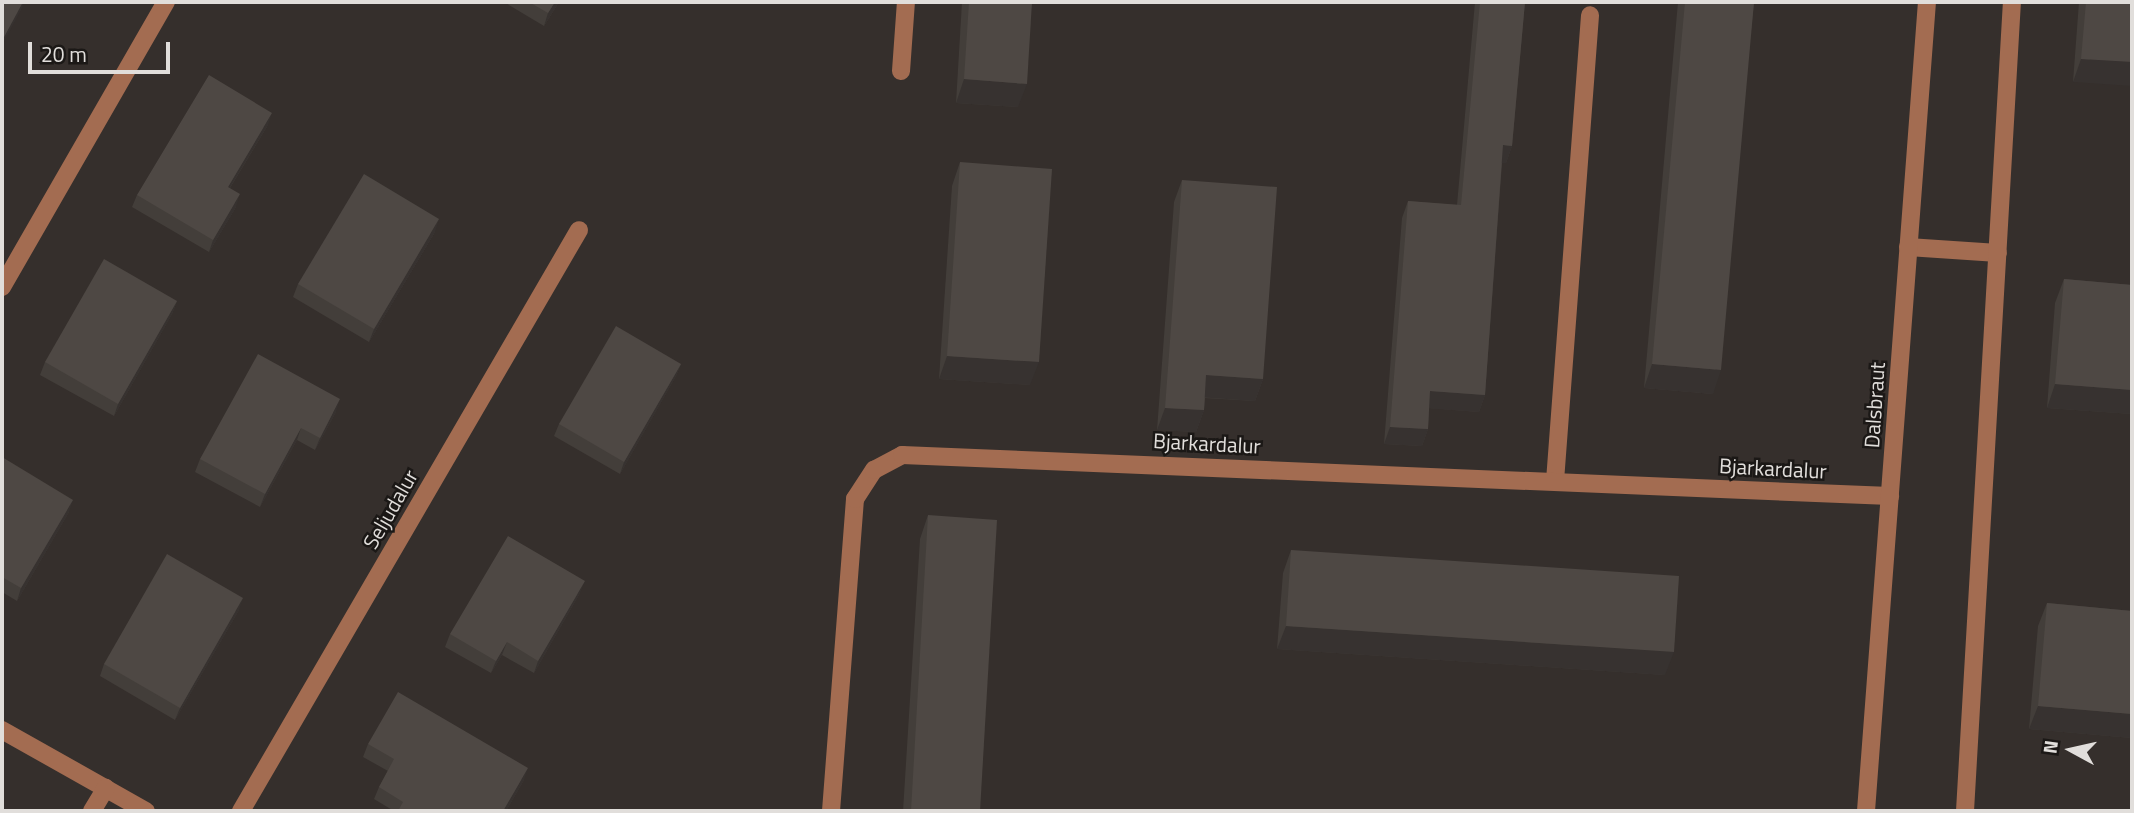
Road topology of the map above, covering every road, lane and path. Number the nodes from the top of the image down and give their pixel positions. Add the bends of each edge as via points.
1 (166, 2) edge
2 (906, 2) edge
3 (1927, 2) edge
4 (2012, 2) edge
5 (1590, 15) dead end
6 (901, 71) dead end
7 (579, 230) dead end
8 (1908, 247) junction
9 (1998, 253) junction
10 (2, 287) edge
11 (1555, 481) junction
12 (1890, 496) junction
13 (2, 730) edge
14 (106, 788) junction
15 (92, 811) edge
16 (146, 811) edge
17 (241, 811) edge
18 (831, 811) edge
19 (1866, 811) edge
20 (1965, 811) edge

1 - 10 street
2 - 6 street
3 - 8 street, Dalsbraut
4 - 9 street
5 - 11 street
7 - 17 street, Seljudalur
8 - 9 street
8 - 12 street, Dalsbraut
9 - 20 street
11 - 12 street, Bjarkardalur
11 - 18 street, Bjarkardalur via 918,453 888,460 862,483 855,499
12 - 19 street, Dalsbraut
13 - 14 street
14 - 15 street
14 - 16 street

